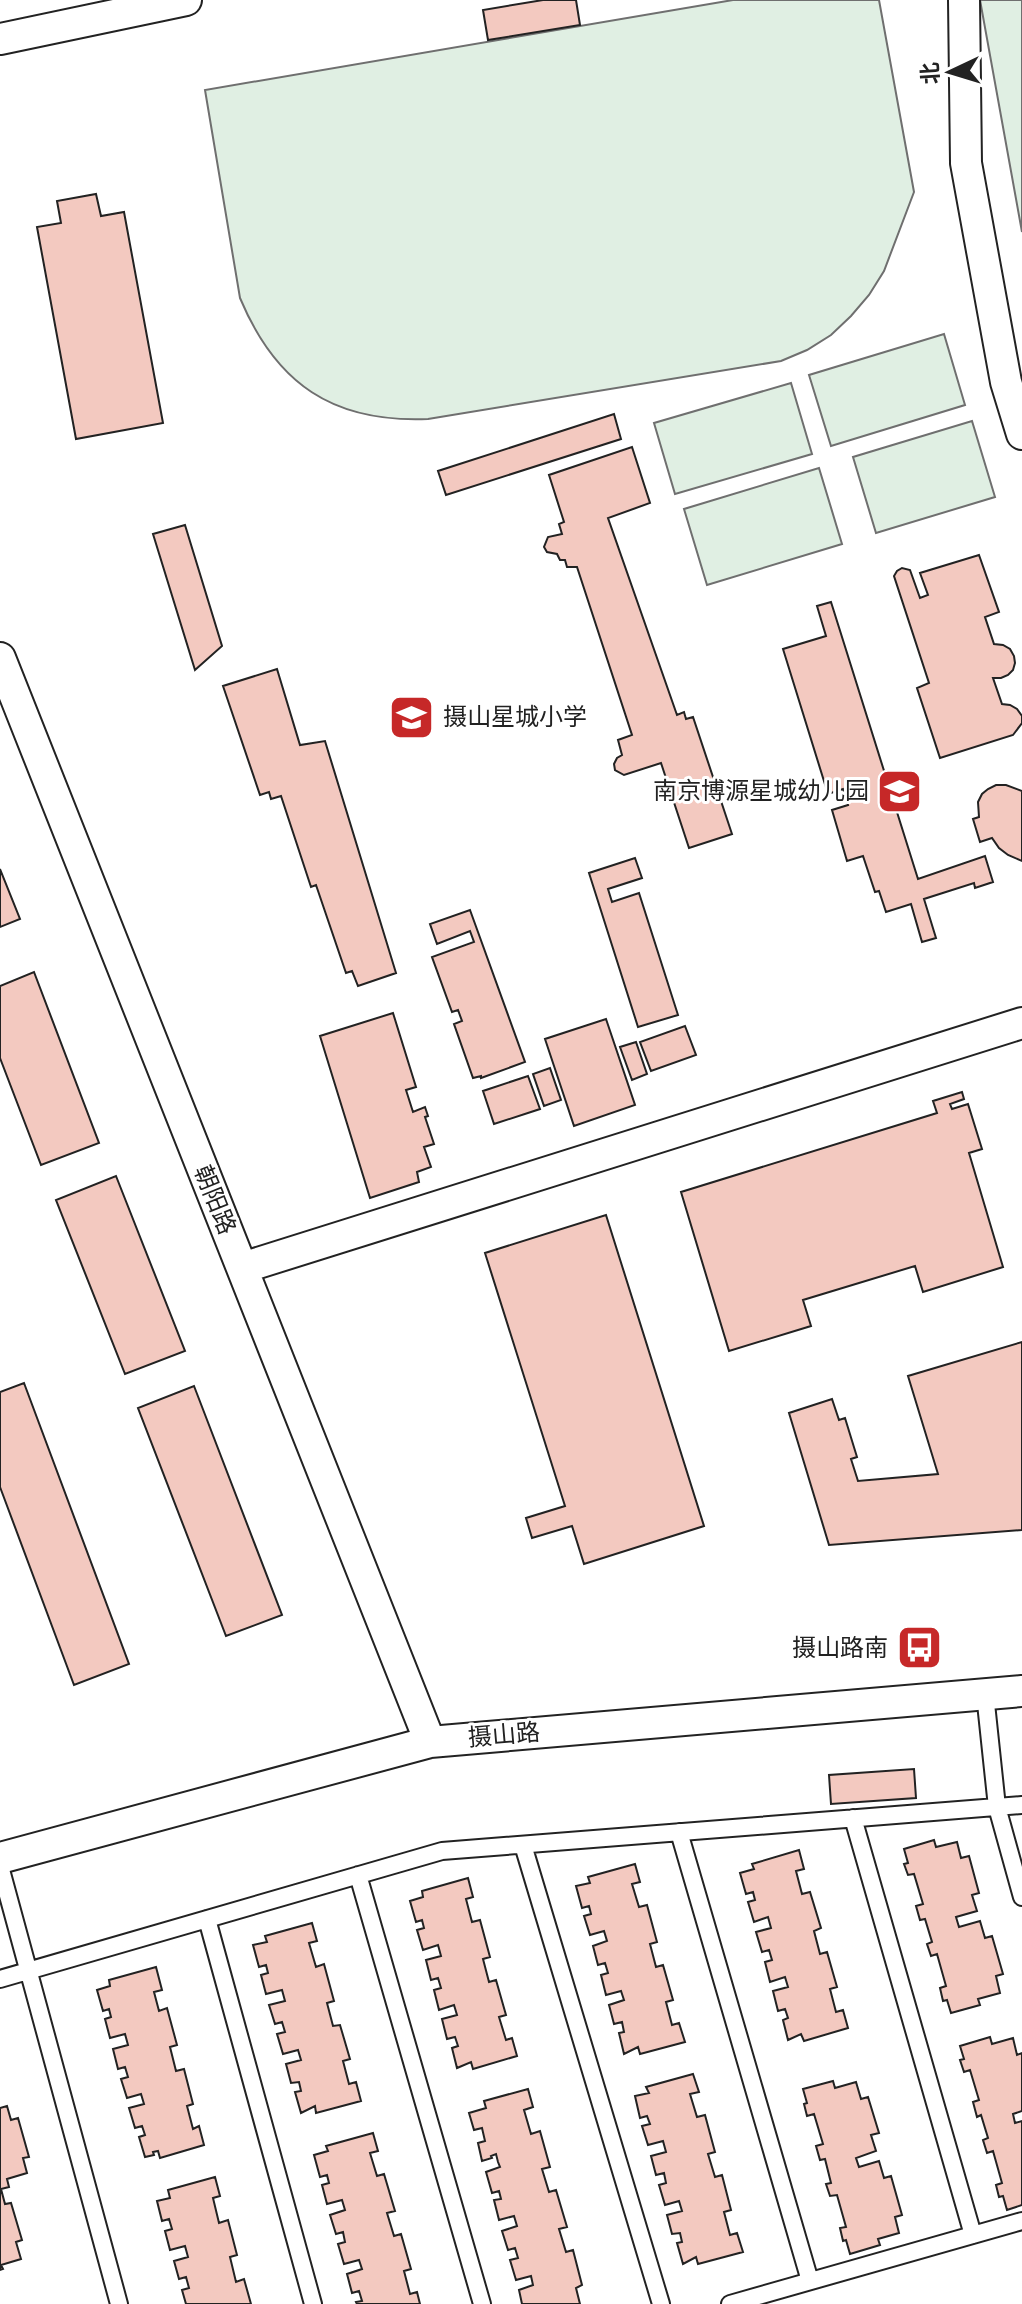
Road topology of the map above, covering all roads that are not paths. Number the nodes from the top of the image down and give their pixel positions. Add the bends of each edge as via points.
1 (186, 0) edge
2 (964, 0) edge
3 (0, 39) edge
4 (1022, 434) edge
5 (0, 658) edge
6 (1022, 1023) edge
7 (242, 1268) junction
8 (1022, 1691) edge
9 (985, 1694) junction
10 (430, 1742) junction
11 (1022, 1805) edge
12 (997, 1807) junction
13 (853, 1818) junction
14 (679, 1832) junction
15 (523, 1845) junction
16 (0, 1858) edge
17 (0, 1866) edge
18 (358, 1875) junction
19 (1022, 1897) edge
20 (207, 1919) junction
21 (28, 1971) junction
22 (0, 1979) edge
23 (1022, 2221) edge
24 (973, 2235) junction
25 (810, 2281) junction
26 (119, 2304) edge
27 (313, 2304) edge
28 (482, 2304) edge
29 (661, 2304) edge
30 (730, 2304) edge

1 - 3 street
2 - 4 street via 966,163 1006,382
5 - 7 street, 朝阳路
6 - 7 street
7 - 10 street, 朝阳路
8 - 9 street, 摄山路
9 - 10 street, 摄山路
9 - 12 lane
10 - 16 street, 摄山路
11 - 12 lane
12 - 13 lane
12 - 19 lane
13 - 14 lane
13 - 24 lane
14 - 15 lane
14 - 25 lane
15 - 18 lane via 442,1851
15 - 29 lane
17 - 21 lane
18 - 20 lane
18 - 28 lane
20 - 21 lane
20 - 27 lane
21 - 22 lane
21 - 26 lane
23 - 24 lane
24 - 25 lane
25 - 30 lane

